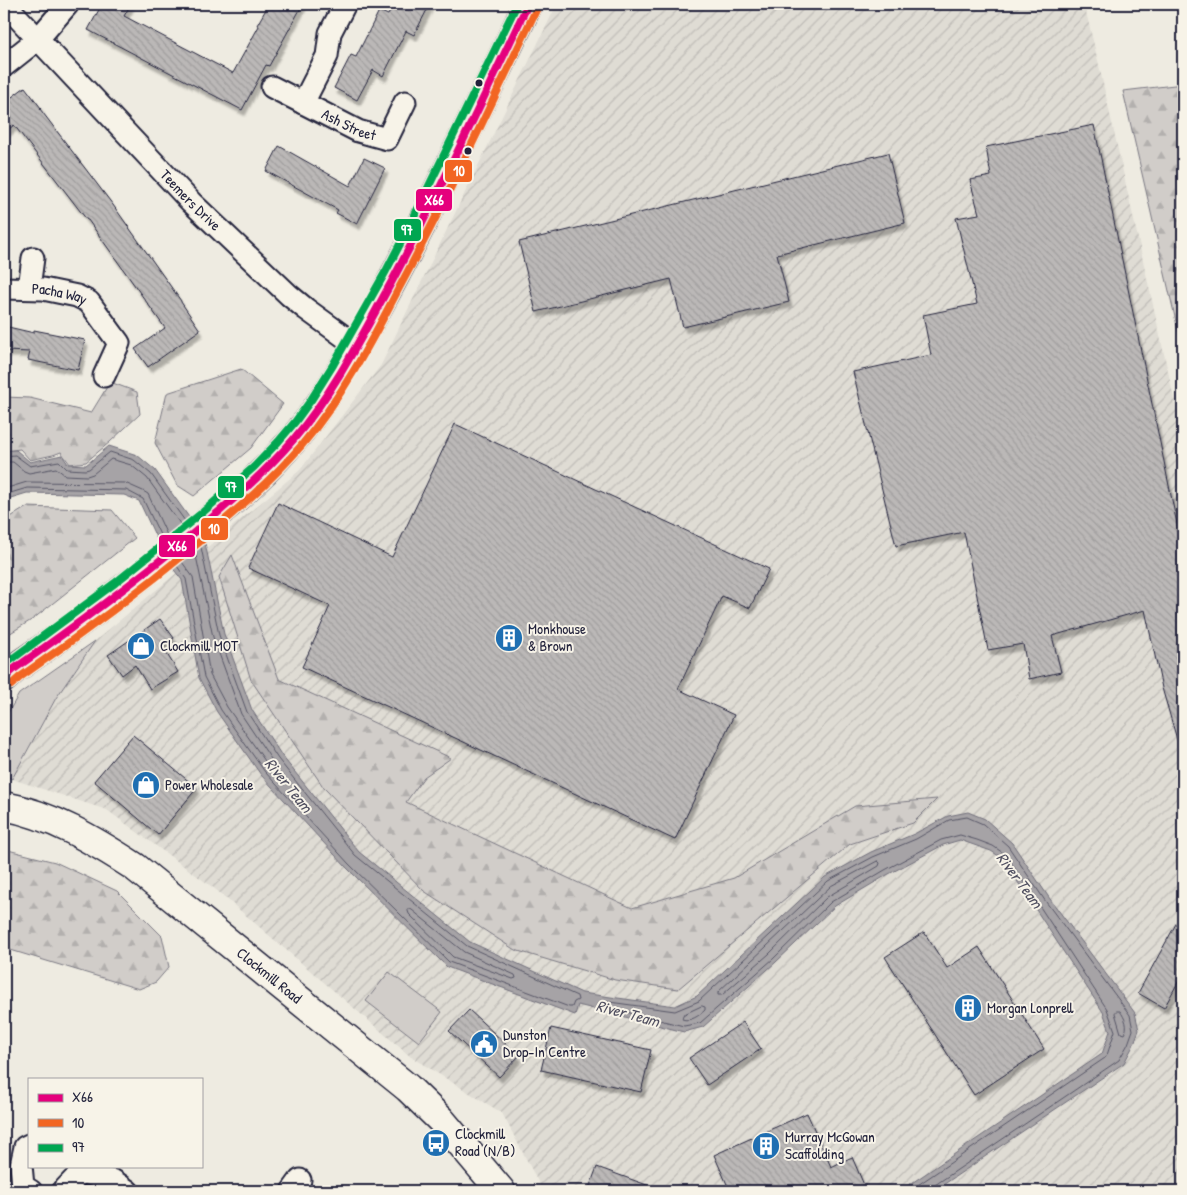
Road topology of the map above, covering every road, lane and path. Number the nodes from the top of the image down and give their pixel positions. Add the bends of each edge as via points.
1 (5, 4) edge
2 (68, 4) edge
3 (345, 4) edge
4 (528, 4) edge
5 (38, 38) junction
6 (4, 66) edge
7 (272, 87) dead end
8 (406, 102) dead end
9 (303, 103) junction
10 (33, 258) dead end
11 (4, 288) edge
12 (30, 288) junction
13 (357, 346) junction
14 (104, 376) dead end
15 (4, 678) edge
16 (4, 806) edge
17 (28, 1146) edge
18 (31, 1191) edge
19 (63, 1191) edge
20 (128, 1191) edge
21 (501, 1191) edge

1 - 5 street, Teemers Drive
2 - 5 street
3 - 9 street, Ash Street via 330,33 327,56
4 - 13 street via 491,84
5 - 6 street
5 - 13 street, Teemers Drive via 191,202 289,295
7 - 9 street, Ash Street
8 - 9 street, Ash Street via 387,139 358,131
10 - 12 street
11 - 12 street, Pacha Way
12 - 14 street, Pacha Way via 78,296 88,302 119,343
13 - 15 street via 327,395 286,449 255,480 128,586
16 - 21 street, Clockmill Road via 56,823 135,867 408,1088 441,1120
17 - 18 street via 21,1165 23,1186
19 - 20 street via 82,1172 114,1181

